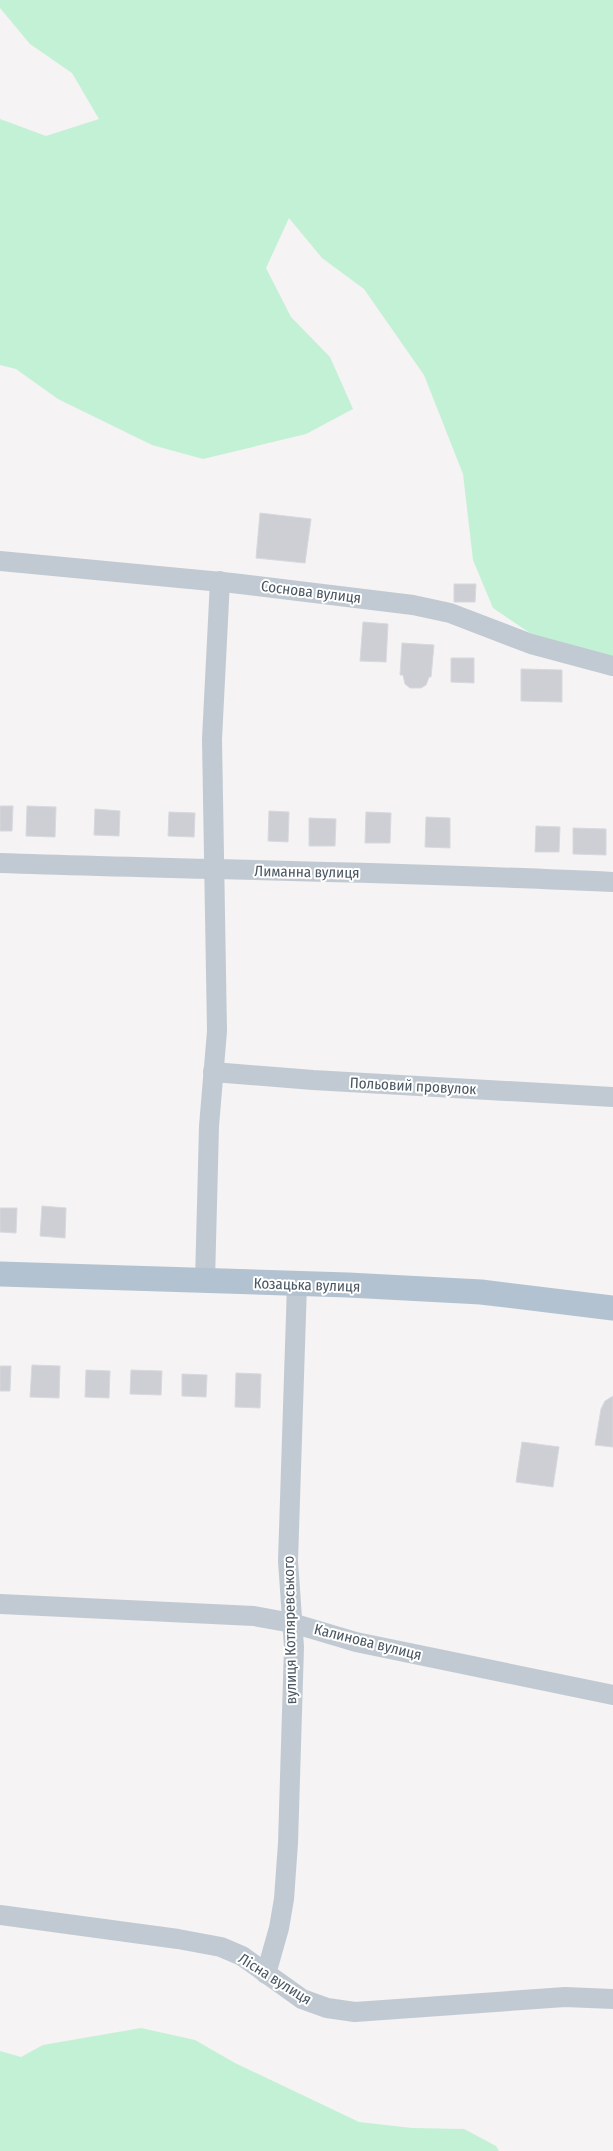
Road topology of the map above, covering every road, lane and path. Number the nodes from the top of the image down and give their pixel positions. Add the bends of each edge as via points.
1 (0, 561) edge
2 (220, 581) junction
3 (613, 666) edge
4 (0, 863) edge
5 (215, 870) junction
6 (613, 882) edge
7 (213, 1072) junction
8 (613, 1097) edge
9 (0, 1274) edge
10 (205, 1282) junction
11 (297, 1284) junction
12 (613, 1308) edge
13 (0, 1604) edge
14 (292, 1623) junction
15 (613, 1696) edge
16 (0, 1915) edge
17 (266, 1974) junction
18 (613, 1999) edge

1 - 2 street, Соснова вулиця
2 - 3 street, Соснова вулиця via 413,604 450,613 531,644
2 - 5 street via 212,738
4 - 5 street, Лиманна вулиця
5 - 6 street, Лиманна вулиця
5 - 7 street via 217,1021
7 - 8 street, Польовий провулок
7 - 10 street
9 - 10 main road, Козацька вулиця
10 - 11 main road, Козацька вулиця
11 - 12 main road, Козацька вулиця via 481,1292
11 - 14 street, вулиця Котляревського via 288,1551
13 - 14 street, Калинова вулиця via 254,1616
14 - 15 street, Калинова вулиця via 356,1642
14 - 17 street, вулиця Котляревського via 291,1771 284,1899
16 - 17 street, Лісна вулиця via 221,1947 242,1956
17 - 18 street, Лісна вулиця via 302,1999 327,2008 355,2012 565,1997

